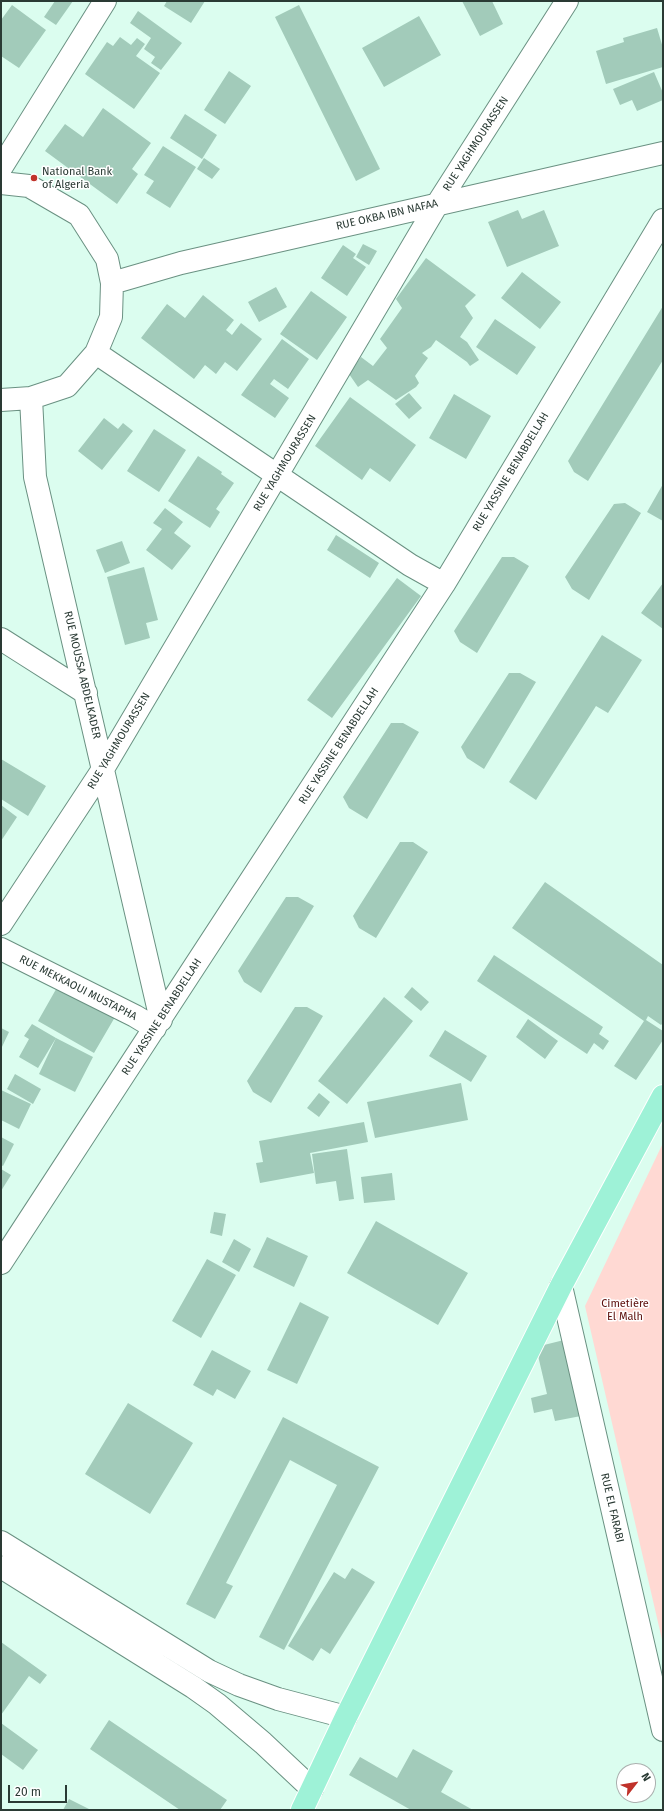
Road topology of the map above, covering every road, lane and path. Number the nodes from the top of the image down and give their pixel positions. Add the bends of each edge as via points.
1 (105, 1) edge
2 (567, 1) edge
3 (663, 153) edge
4 (1, 168) edge
5 (1, 183) edge
6 (438, 203) junction
7 (663, 220) edge
8 (112, 283) junction
9 (96, 354) junction
10 (31, 398) junction
11 (1, 400) edge
12 (278, 476) junction
13 (444, 584) junction
14 (1, 639) edge
15 (86, 692) junction
16 (103, 769) junction
17 (1, 924) edge
18 (1, 950) edge
19 (158, 1024) junction
20 (663, 1096) edge
21 (1, 1263) edge
22 (561, 1286) junction
23 (1, 1542) edge
24 (1, 1567) edge
25 (346, 1717) junction
26 (663, 1730) edge
27 (312, 1789) junction
28 (302, 1810) edge

1 - 4 street
2 - 6 street, RUE YAGHMOURASSEN
3 - 6 street, RUE OKBA IBN NAFAA
5 - 8 street via 29,186 79,215 107,259
6 - 8 street, RUE OKBA IBN NAFAA via 181,264
6 - 12 street, RUE YAGHMOURASSEN
7 - 13 street, RUE YASSINE BENABDELLAH
8 - 9 street via 111,317
9 - 10 street via 67,386
9 - 12 street
10 - 11 street
10 - 15 street, RUE MOUSSA ABDELKADER via 36,477
12 - 13 street via 410,565
12 - 16 street, RUE YAGHMOURASSEN
13 - 19 street, RUE YASSINE BENABDELLAH
14 - 15 street
15 - 16 street, RUE MOUSSA ABDELKADER
16 - 17 street, RUE YAGHMOURASSEN
16 - 19 street, RUE MOUSSA ABDELKADER
18 - 19 street, RUE MEKKAOUI MUSTAPHA via 128,1013
19 - 21 street, RUE YASSINE BENABDELLAH
20 - 22 main road
22 - 25 main road
22 - 26 street, RUE EL FARABI
23 - 25 street via 209,1671 278,1699
24 - 27 street via 217,1704
25 - 27 main road
27 - 28 main road

